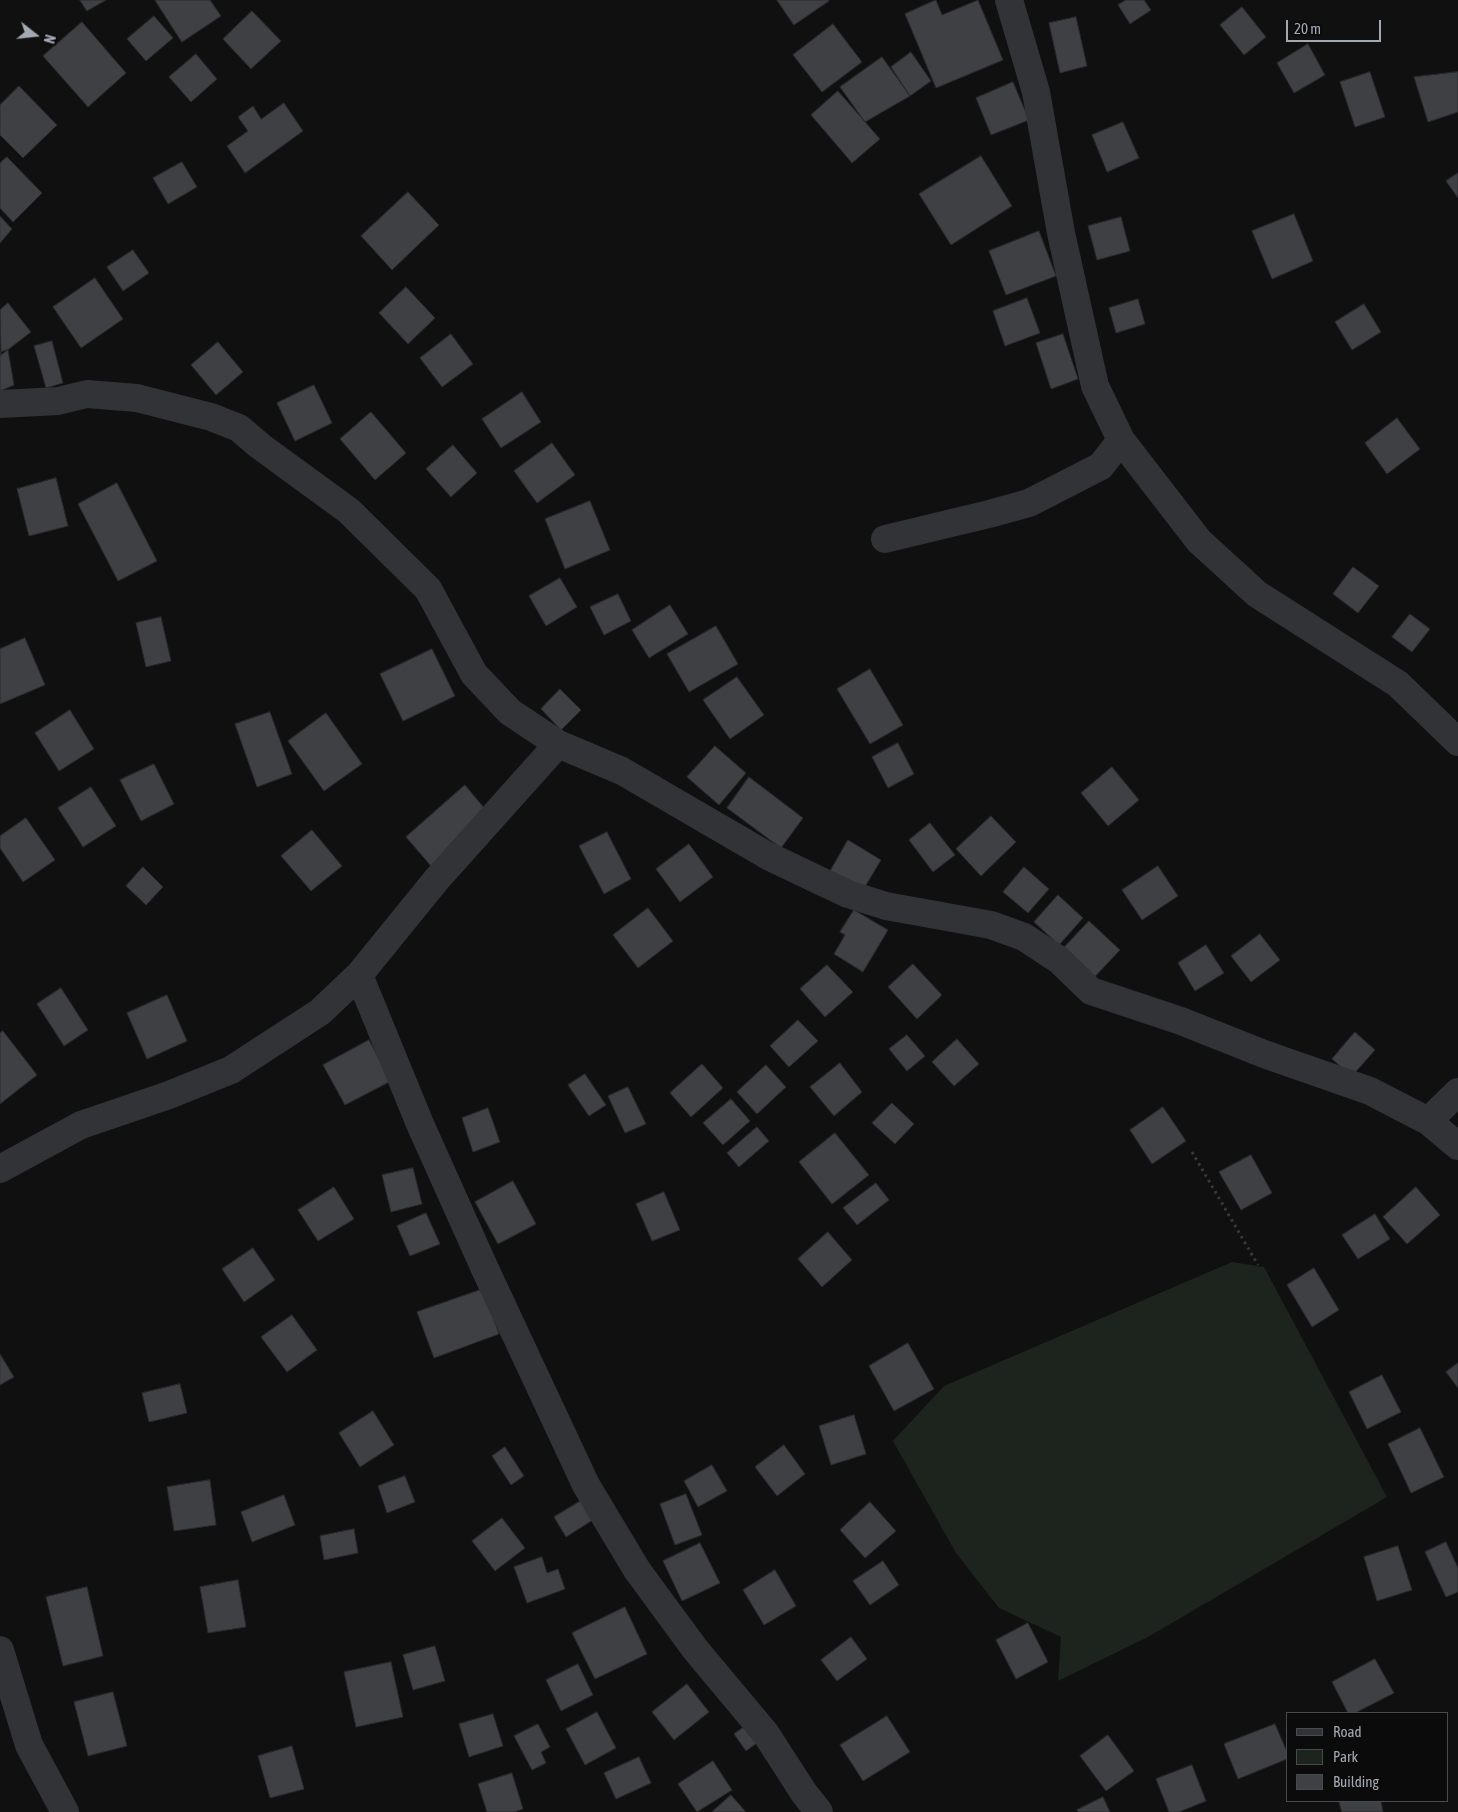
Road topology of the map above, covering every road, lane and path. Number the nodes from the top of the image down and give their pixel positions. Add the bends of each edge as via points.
1 (1009, 0) edge
2 (0, 404) edge
3 (1121, 440) junction
4 (885, 539) dead end
5 (1458, 742) edge
6 (558, 744) junction
7 (359, 975) junction
8 (1458, 1092) edge
9 (1428, 1120) junction
10 (1458, 1146) edge
11 (1192, 1152) dead end
12 (0, 1169) edge
13 (1258, 1265) dead end
14 (0, 1650) edge
15 (65, 1812) edge
16 (819, 1812) edge

1 - 3 street via 1036,92 1061,233 1095,386
2 - 6 street via 58,401 87,394 137,398 211,417 239,428 349,511 428,588 474,674 510,712
3 - 4 street via 1101,466 1029,503
3 - 5 street via 1199,541 1257,594 1398,684
6 - 7 street via 436,879
6 - 9 street via 622,771 768,856 848,894 886,906 991,925 1024,937 1059,960 1091,990 1370,1091
7 - 12 street via 320,1012 230,1070 81,1125
7 - 16 street via 420,1124 586,1485 637,1570 695,1649 766,1734
8 - 9 street
9 - 10 street
11 - 13 path
14 - 15 street via 29,1745

